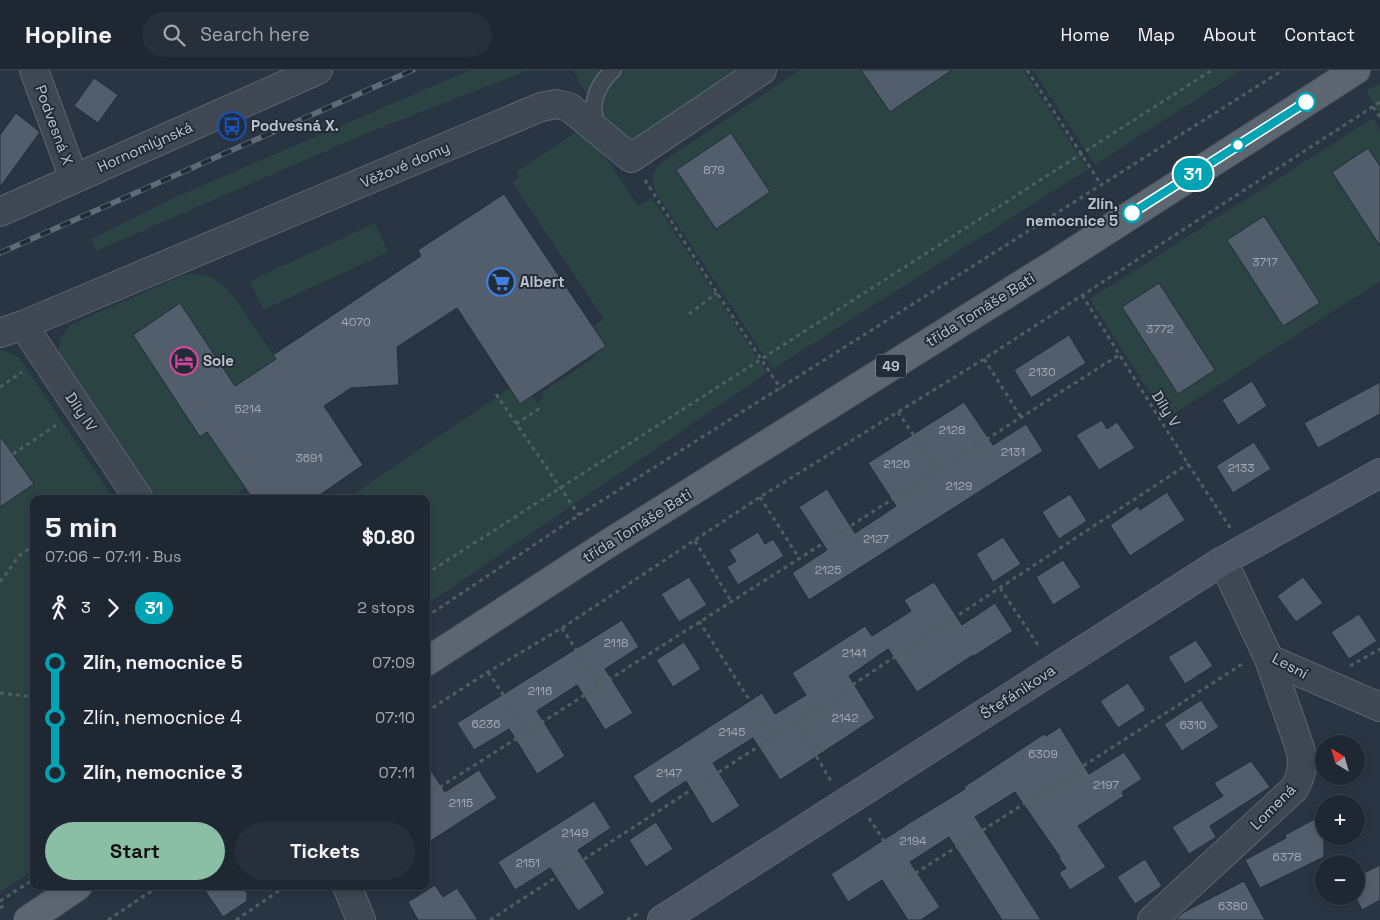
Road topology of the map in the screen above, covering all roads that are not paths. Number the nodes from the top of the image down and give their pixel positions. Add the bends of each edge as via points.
1 (34, 70) edge
2 (613, 70) edge
3 (762, 70) edge
4 (1356, 70) edge
5 (305, 73) edge
6 (602, 135) junction
7 (74, 179) junction
8 (0, 212) edge
9 (12, 329) edge
10 (1380, 473) edge
11 (136, 495) edge
12 (1221, 562) junction
13 (1267, 654) junction
14 (430, 659) edge
15 (1380, 707) edge
16 (72, 890) edge
17 (349, 890) edge
18 (28, 920) edge
19 (360, 920) edge
20 (662, 920) edge
21 (1152, 920) edge

1 - 7 street, Podvesná X
2 - 6 lane via 593,105 593,117
3 - 6 street, Věžové domy via 631,158
4 - 14 main road, třída Tomáše Bati / 49
5 - 7 street, Hornomlýnská
6 - 9 street, Věžové domy via 569,107 556,104 541,107
7 - 8 street, Hornomlýnská
9 - 11 street, Díly IV via 79,409
10 - 12 street, Štefánikova
12 - 13 street, Lesní
12 - 20 street, Štefánikova
13 - 15 street, Lesní
13 - 21 street, Lomená via 1300,748 1300,778 1294,789
16 - 18 main road
17 - 19 street

